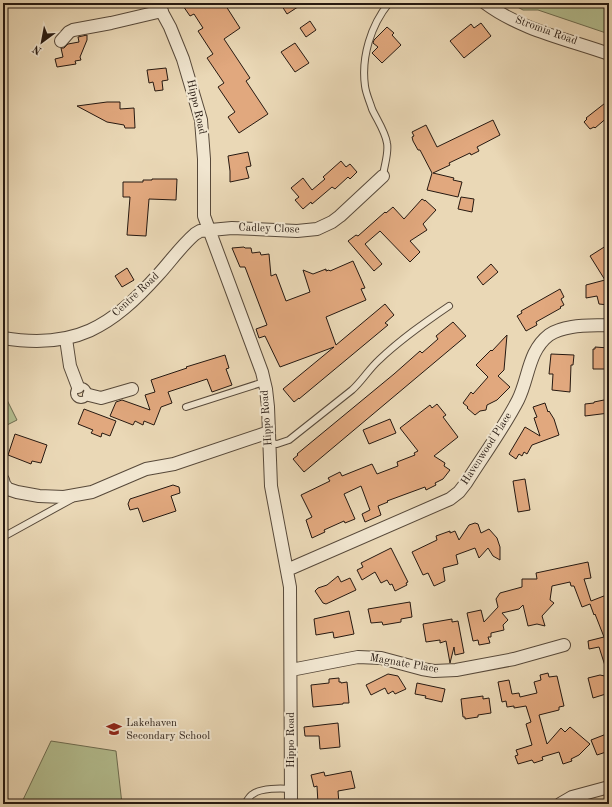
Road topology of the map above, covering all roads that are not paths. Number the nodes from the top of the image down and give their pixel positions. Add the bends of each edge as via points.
1 (389, 3) edge
2 (485, 3) edge
3 (159, 7) edge
4 (61, 41) dead end
5 (609, 54) edge
6 (383, 176) joint
7 (208, 231) junction
8 (450, 306) dead end
9 (609, 325) edge
10 (3, 338) edge
11 (66, 339) junction
12 (264, 382) junction
13 (78, 387) junction
14 (132, 389) dead end
15 (89, 395) junction
16 (186, 407) dead end
17 (269, 438) junction
18 (3, 480) edge
19 (82, 494) junction
20 (3, 537) edge
21 (287, 570) junction
22 (564, 645) dead end
23 (291, 670) junction
24 (609, 787) edge
25 (291, 789) junction
26 (245, 804) edge
27 (291, 804) edge
28 (560, 804) edge

1 - 6 lane via 376,26 366,52 364,68 365,87 387,144
2 - 5 street, Stromia Road via 532,29
3 - 4 street via 111,23 73,30
3 - 7 street, Hippo Road via 184,59 201,120 204,159 203,212
6 - 7 street, Cadley Close via 340,216 317,229 297,231 232,228
7 - 11 street, Centre Road via 200,232 191,238 126,308 91,331
7 - 12 street, Hippo Road
8 - 17 lane via 405,336 377,361 356,386 288,440 277,444
9 - 21 street, Havenwood Place via 562,330 541,342 534,352 514,407 466,483 450,499
10 - 11 street, Centre Road via 22,342
11 - 13 street via 70,366
12 - 16 lane
12 - 17 street, Hippo Road
13 - 15 lane via 86,388
13 - 15 lane via 75,390 76,398 81,401
14 - 15 street via 101,398
17 - 19 street via 146,469
17 - 21 street, Hippo Road via 271,486
18 - 19 street via 12,491 39,496
19 - 20 lane
21 - 23 street, Hippo Road via 290,587
22 - 23 street, Magnate Place via 514,659 456,670 434,671 381,658 358,657
23 - 25 street, Hippo Road
24 - 28 street via 572,797
25 - 26 lane via 257,791
25 - 27 street, Hippo Road

